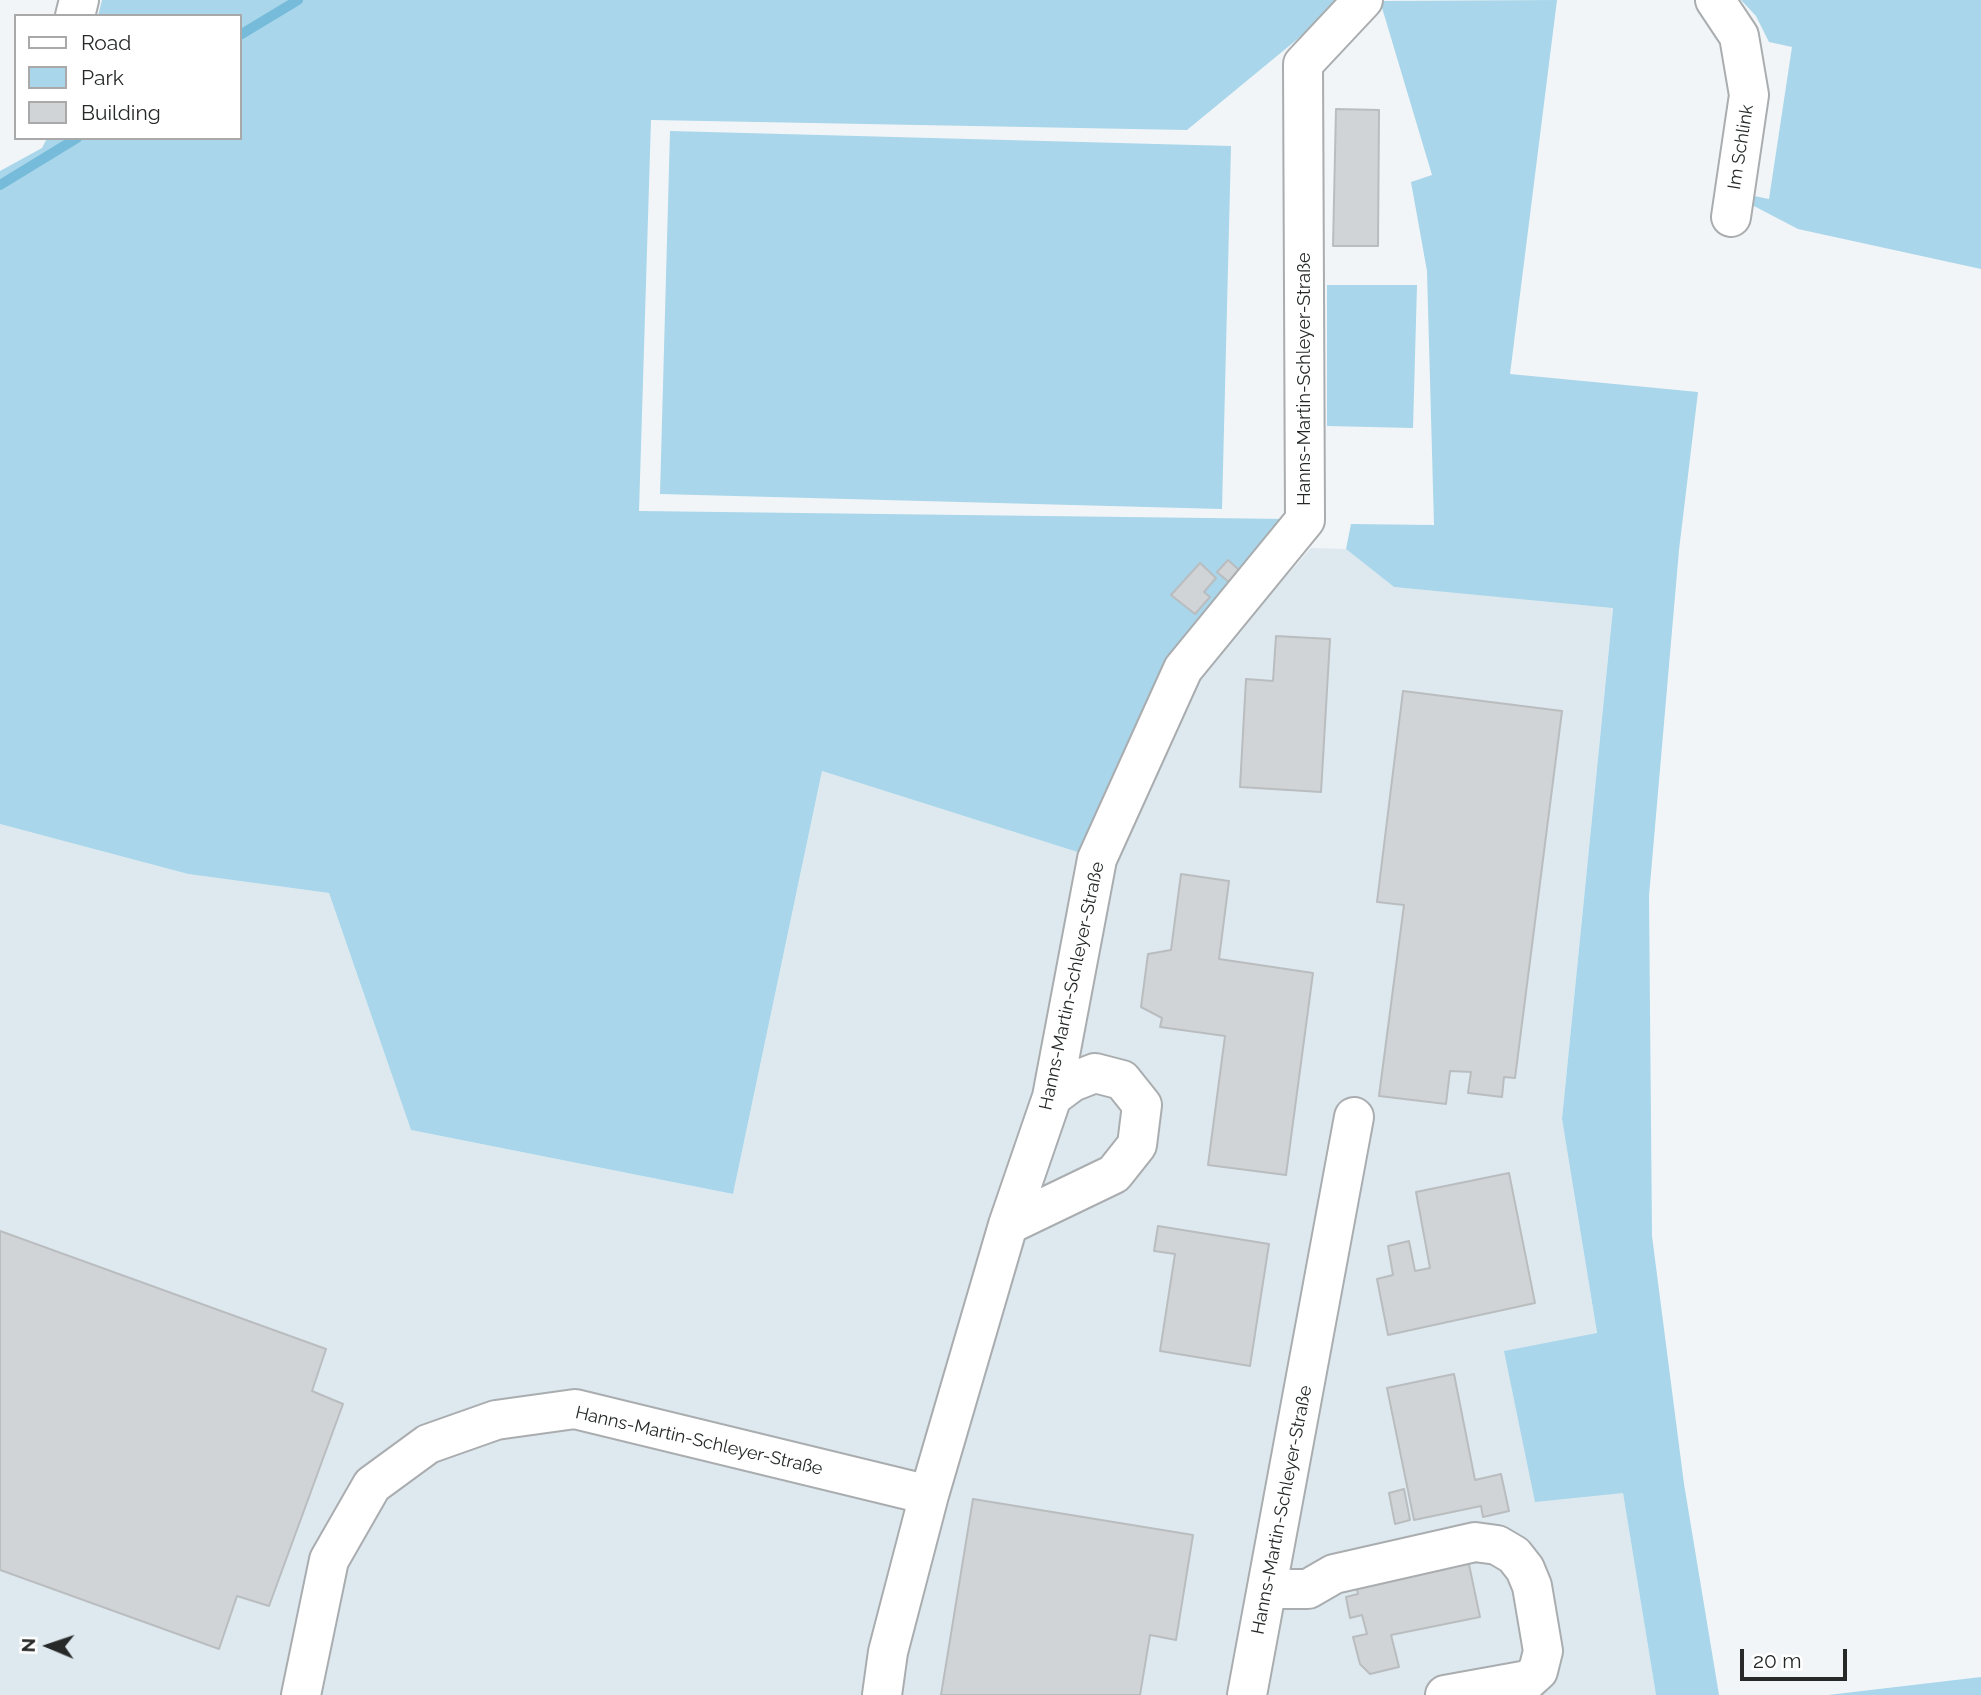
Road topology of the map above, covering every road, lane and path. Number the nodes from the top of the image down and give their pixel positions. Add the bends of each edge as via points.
1 (1363, 0) edge
2 (1715, 0) edge
3 (1731, 217) dead end
4 (1052, 1097) junction
5 (1354, 1117) dead end
6 (1008, 1225) junction
7 (929, 1495) junction
8 (1267, 1589) junction
9 (301, 1695) edge
10 (882, 1695) edge
11 (1247, 1695) edge
12 (1445, 1695) edge

1 - 4 street, Hanns-Martin-Schleyer-Straße via 1303,64 1305,520 1183,669 1097,859
2 - 3 street, Im Schlink via 1739,36 1749,95
4 - 6 street, Hanns-Martin-Schleyer-Straße
4 - 6 street via 1095,1073 1122,1080 1142,1105 1137,1145 1114,1174
5 - 8 street, Hanns-Martin-Schleyer-Straße
6 - 7 street, Hanns-Martin-Schleyer-Straße
7 - 9 street, Hanns-Martin-Schleyer-Straße via 575,1409 496,1420 428,1444 373,1485 329,1560
7 - 10 street, Hanns-Martin-Schleyer-Straße via 888,1652
8 - 11 street, Hanns-Martin-Schleyer-Straße
8 - 12 street via 1308,1589 1334,1574 1475,1542 1497,1545 1525,1569 1532,1586 1543,1651 1538,1671 1528,1680

